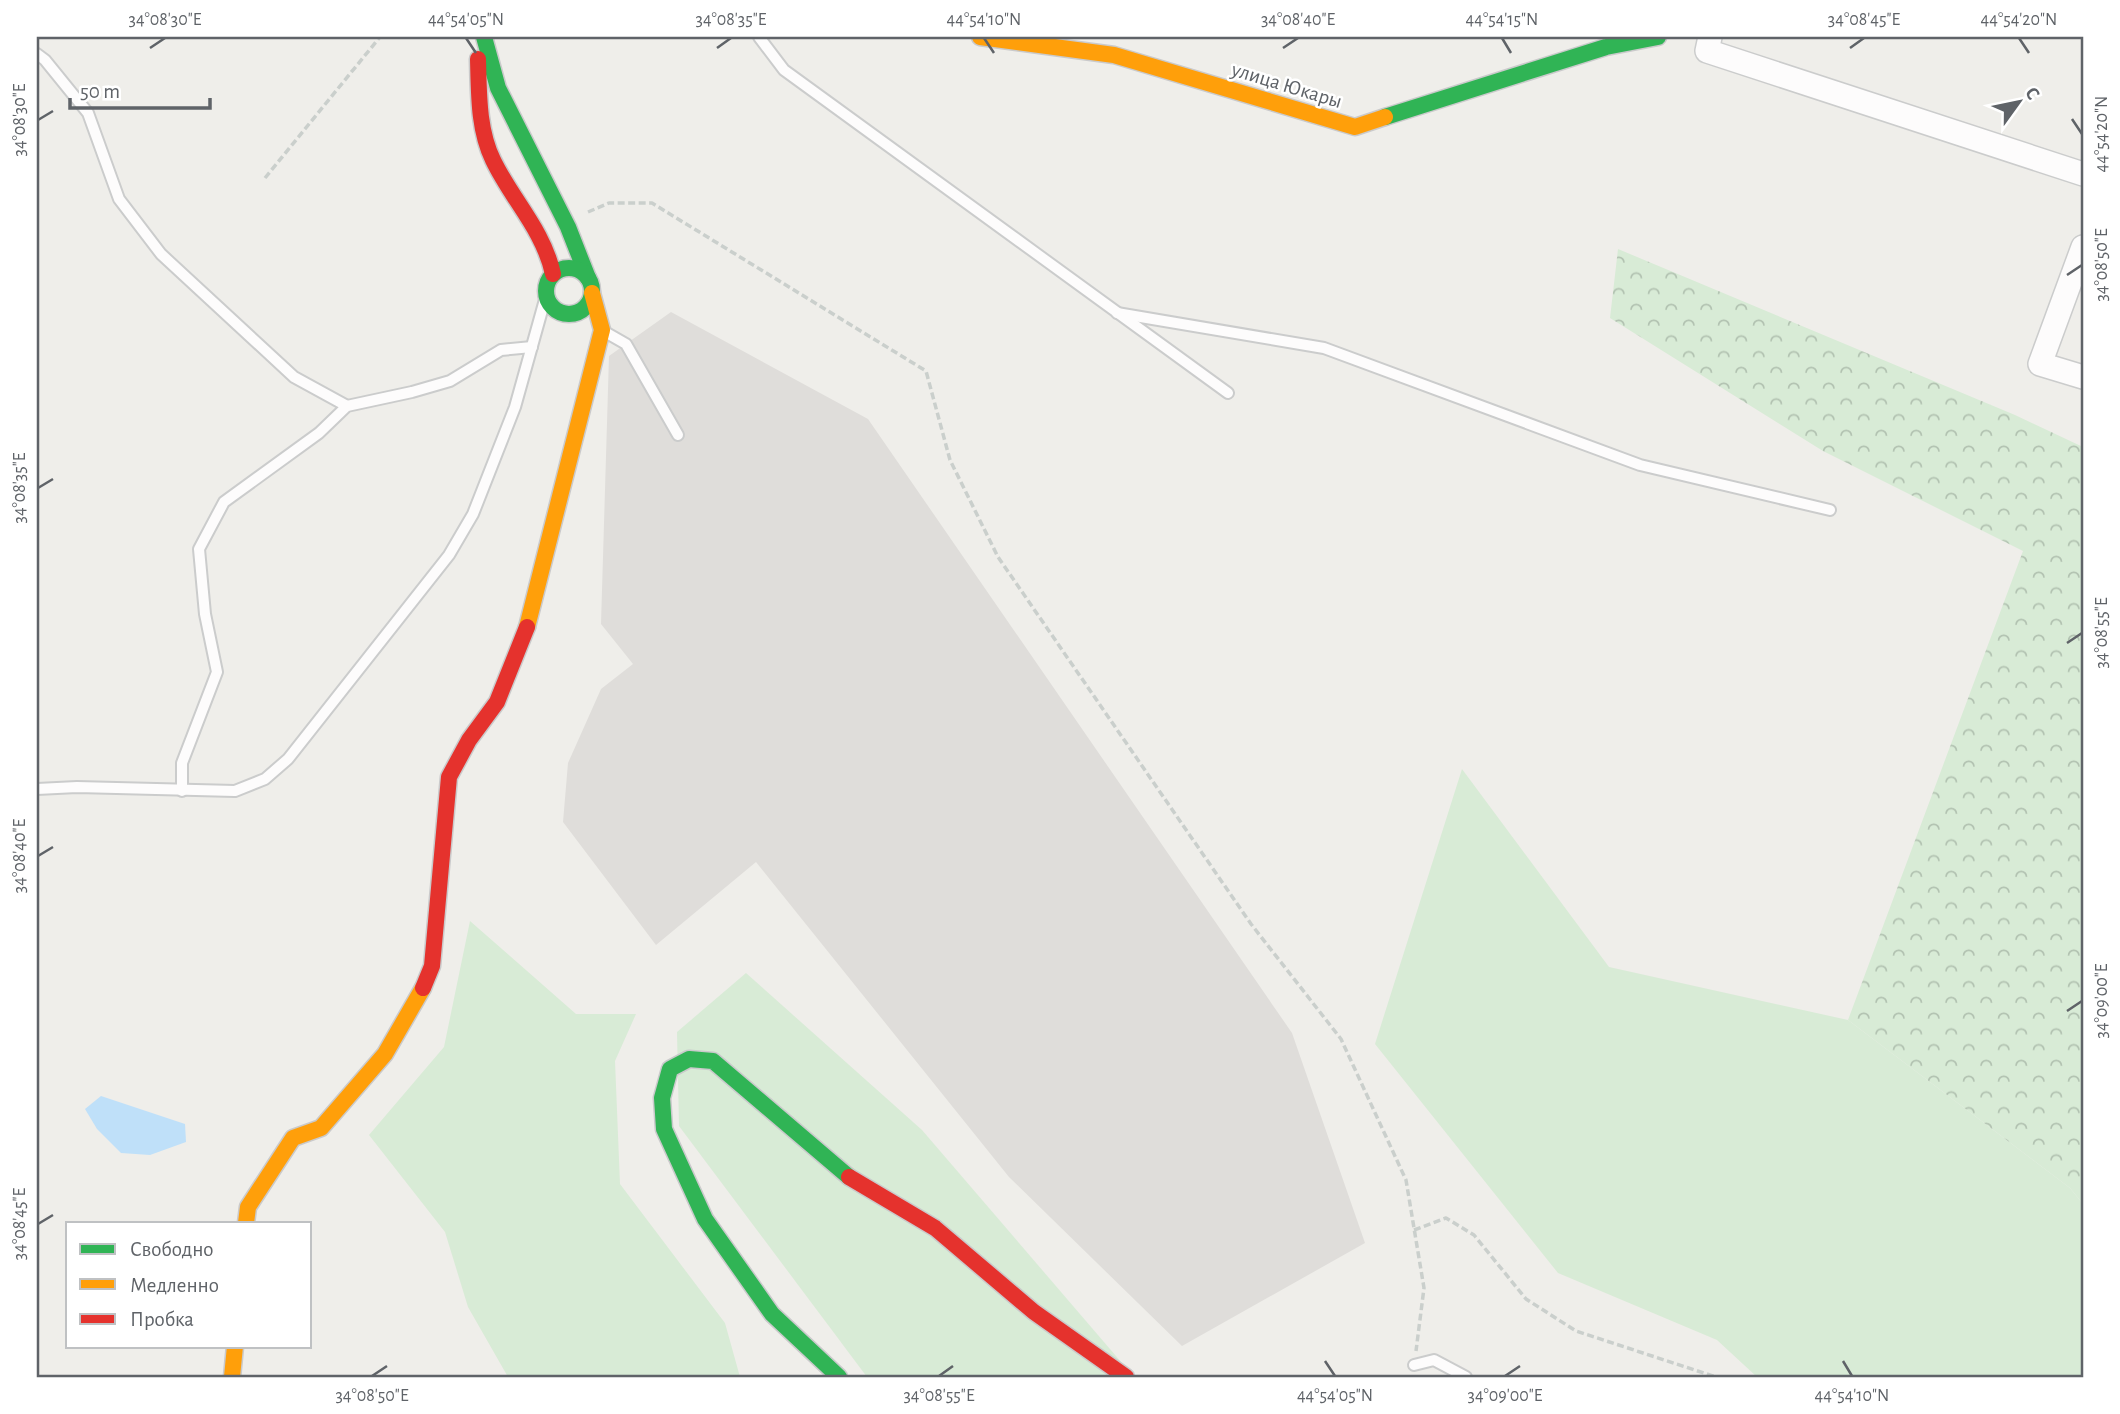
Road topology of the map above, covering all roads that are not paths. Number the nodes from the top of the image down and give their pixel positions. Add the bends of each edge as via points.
1 (478, 37) edge
2 (484, 37) edge
3 (759, 37) edge
4 (981, 37) edge
5 (1658, 37) edge
6 (1710, 37) edge
7 (37, 54) edge
8 (2083, 174) edge
9 (2083, 247) edge
10 (553, 274) junction
11 (590, 285) junction
12 (546, 296) junction
13 (560, 313) junction
14 (1117, 313) junction
15 (602, 330) junction
16 (532, 347) junction
17 (2083, 377) edge
18 (1228, 393) dead end
19 (346, 406) junction
20 (677, 435) dead end
21 (1830, 510) dead end
22 (37, 789) edge
23 (182, 791) junction
24 (246, 1222) edge
25 (234, 1348) edge
26 (1414, 1365) road end
27 (232, 1377) edge
28 (838, 1377) edge
29 (1126, 1377) edge
30 (1466, 1377) edge

1 - 10 street via 480,120 492,159 543,239
2 - 11 street via 498,88 568,227
3 - 14 lane via 785,70
4 - 5 street, улица Юкары via 1114,55 1355,127 1606,47
6 - 8 street via 1707,51
7 - 19 lane via 88,113 119,199 161,254 294,377
9 - 17 street via 2040,364
10 - 11 street via 576,269
10 - 12 street
11 - 13 street via 581,311
11 - 15 street
12 - 13 street
12 - 16 lane
13 - 15 street
14 - 18 lane
14 - 21 lane via 1324,348 1640,465
15 - 20 lane via 626,344
15 - 24 street via 525,635 497,702 449,777 432,966 417,1003 385,1054 321,1128 293,1138 248,1207
16 - 19 lane via 500,350 450,381
16 - 23 lane via 488,481 449,555 307,738 265,779 235,791
19 - 23 lane via 319,433 224,502 199,549 217,672 182,763
22 - 23 lane
25 - 27 street
26 - 30 lane via 1434,1360
28 - 29 street via 772,1314 705,1219 664,1129 662,1098 670,1069 689,1059 713,1061 855,1183 935,1228 1034,1312

